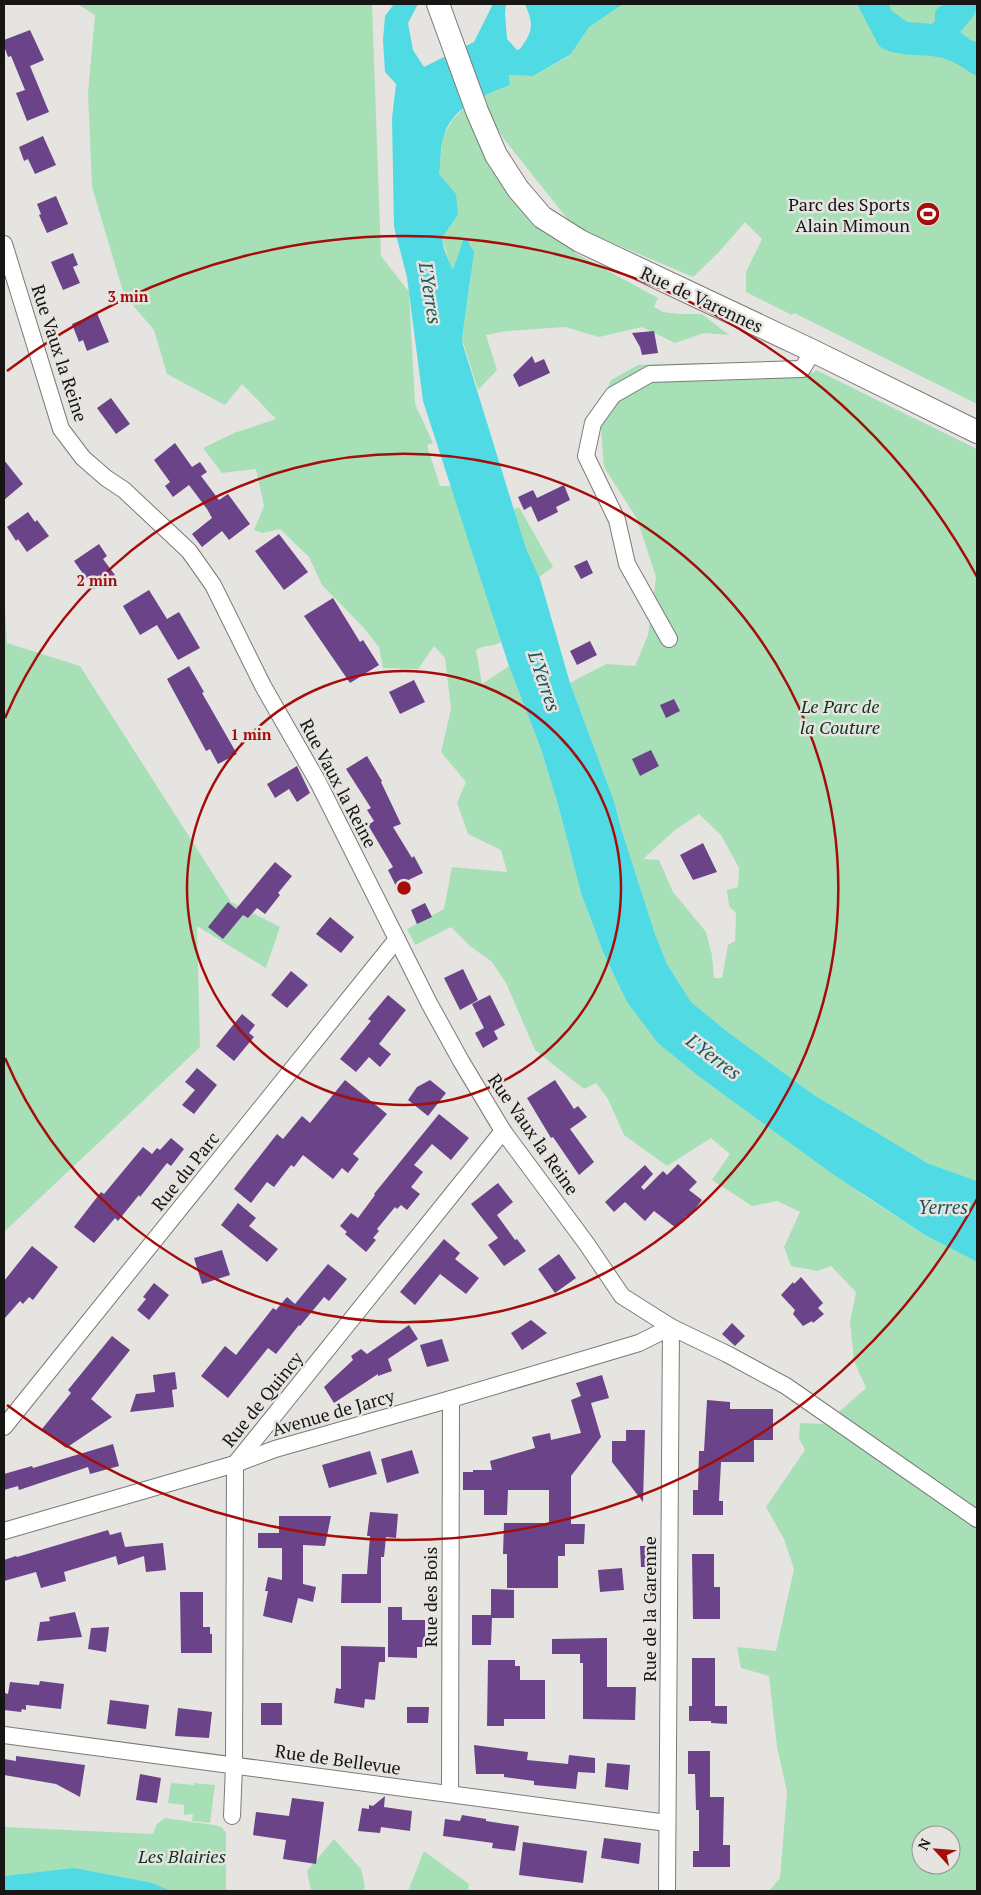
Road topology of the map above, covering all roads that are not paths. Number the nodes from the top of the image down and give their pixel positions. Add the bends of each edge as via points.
1 (438, 4) edge
2 (4, 244) edge
3 (813, 351) junction
4 (977, 432) edge
5 (668, 639) dead end
6 (397, 939) junction
7 (503, 1131) junction
8 (671, 1327) junction
9 (451, 1399) junction
10 (4, 1427) edge
11 (235, 1464) junction
12 (977, 1519) edge
13 (4, 1531) edge
14 (4, 1735) edge
15 (234, 1766) junction
16 (450, 1794) junction
17 (232, 1816) dead end
18 (667, 1823) junction
19 (667, 1891) edge

1 - 3 street, Rue de Varennes via 496,155 518,189 542,216 580,241
2 - 6 street, Rue Vaux la Reine via 61,429 83,458 124,490 189,551 213,585
3 - 4 street, Rue de Varennes
3 - 5 street via 802,369 650,374 613,395 593,423 586,456 618,520 627,564
6 - 7 street, Rue Vaux la Reine via 442,1028
6 - 10 street, Rue du Parc
7 - 8 street, Rue Vaux la Reine via 622,1296
7 - 11 street, Rue de Quincy
8 - 9 street, Avenue de Jarcy via 640,1343
8 - 12 street, Rue Vaux la Reine via 786,1386
8 - 18 street, Rue de la Garenne
9 - 11 street, Avenue de Jarcy via 275,1449
9 - 16 street, Rue des Bois
11 - 13 street, Avenue de Jarcy
11 - 15 street, Rue de Quincy
14 - 15 street, Rue de Bellevue
15 - 16 street, Rue de Bellevue
15 - 17 street, Rue de Quincy
16 - 18 street, Rue de Bellevue
18 - 19 street, Rue de la Garenne

